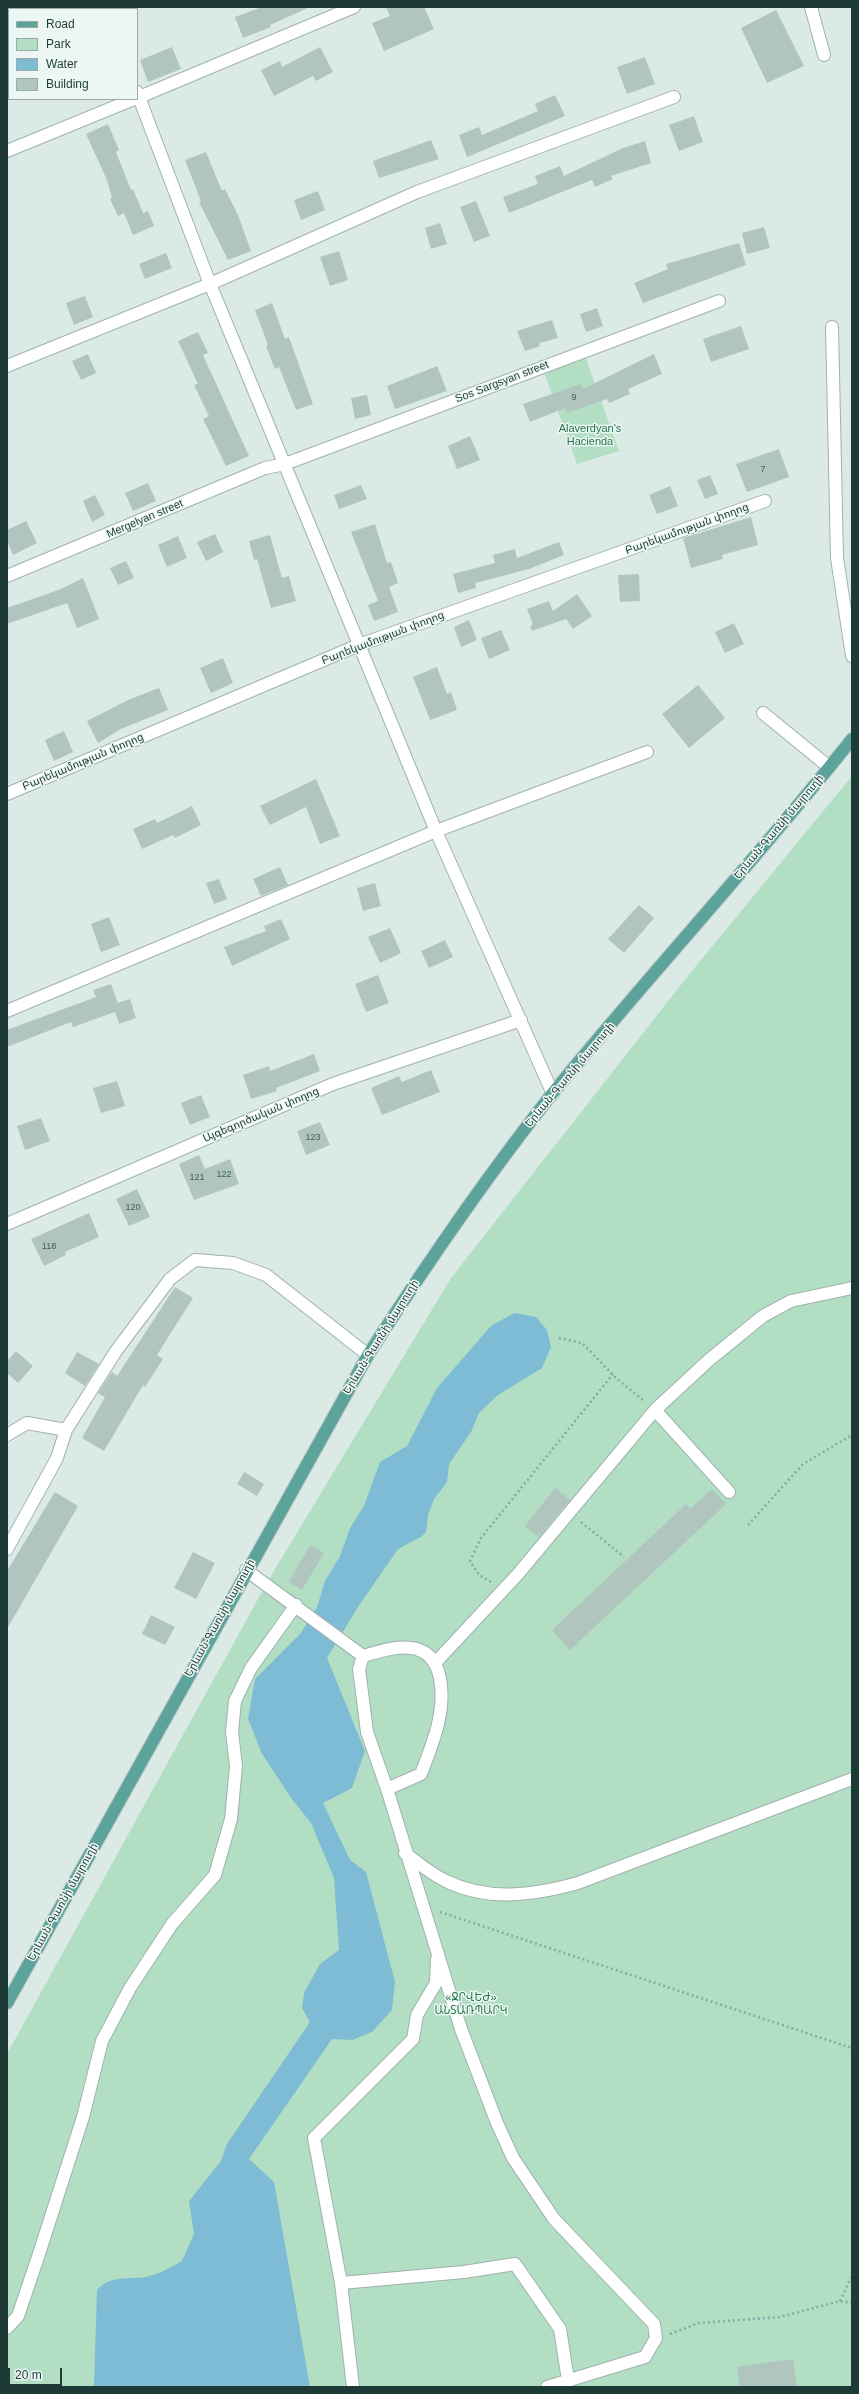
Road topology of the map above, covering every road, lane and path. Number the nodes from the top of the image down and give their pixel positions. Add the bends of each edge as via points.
1 (354, 7) edge
2 (811, 7) edge
3 (824, 54) dead end
4 (138, 96) edge
5 (674, 97) dead end
6 (138, 99) edge
7 (128, 100) edge
8 (7, 151) edge
9 (210, 284) junction
10 (719, 302) dead end
11 (832, 327) dead end
12 (7, 366) edge
13 (285, 464) junction
14 (765, 501) dead end
15 (7, 576) edge
16 (359, 645) junction
17 (852, 656) edge
18 (763, 713) dead end
19 (852, 738) edge
20 (647, 752) dead end
21 (829, 767) junction
22 (7, 794) edge
23 (436, 831) junction
24 (7, 1011) edge
25 (521, 1020) junction
26 (553, 1094) junction
27 (7, 1224) edge
28 (852, 1288) edge
29 (559, 1338) dead end
30 (368, 1355) junction
31 (613, 1374) junction
32 (655, 1410) junction
33 (66, 1430) junction
34 (7, 1435) edge
35 (852, 1435) edge
36 (729, 1492) dead end
37 (570, 1513) junction
38 (748, 1525) dead end
39 (7, 1549) edge
40 (624, 1557) dead end
41 (246, 1570) junction
42 (492, 1583) dead end
43 (300, 1608) junction
44 (358, 1653) junction
45 (436, 1662) junction
46 (852, 1779) edge
47 (387, 1789) junction
48 (405, 1853) junction
49 (423, 1907) junction
50 (437, 1950) junction
51 (7, 2002) edge
52 (852, 2048) edge
53 (852, 2276) edge
54 (341, 2283) junction
55 (840, 2301) junction
56 (852, 2303) edge
57 (7, 2328) edge
58 (656, 2338) junction
59 (568, 2380) junction
60 (352, 2387) edge
61 (547, 2387) edge

1 - 4 street
2 - 3 street
5 - 9 street via 417,192
6 - 9 street
7 - 8 street
9 - 12 street
9 - 13 street
10 - 13 street, Sos Sargsyan street
11 - 17 street via 837,558
13 - 15 street, Mergelyan street via 265,468
13 - 16 street
14 - 16 street, Բարեկամության փողոց
16 - 22 street, Բարեկամության փողոց
16 - 23 street
18 - 21 street
19 - 21 main road, Երևան-Գառնի մայրուղի
20 - 23 street
21 - 26 main road, Երևան-Գառնի մայրուղի
23 - 24 street
23 - 25 street
25 - 26 street
25 - 27 street, Այգեգործական փողոց via 333,1084
26 - 30 main road, Երևան-Գառնի մայրուղի via 493,1171 420,1273
28 - 32 street via 791,1301 763,1316 709,1360
29 - 31 path via 582,1343
30 - 33 street via 266,1275 233,1263 195,1260 170,1279 116,1351
30 - 41 main road, Երևան-Գառնի մայրուղի
31 - 32 path
31 - 42 path via 481,1538 470,1560 479,1575
32 - 36 street
32 - 37 street
33 - 34 street via 27,1423
33 - 39 street via 57,1458
35 - 38 path via 803,1464
37 - 40 path
37 - 45 street via 518,1574
41 - 43 street
41 - 51 main road, Երևան-Գառնի մայրուղի
43 - 44 street
43 - 57 street via 251,1668 236,1701 232,1732 236,1766 231,1819 215,1875 172,1924 130,1988 102,2041 83,2117 38,2257 18,2316
44 - 45 street via 412,1648 428,1654
44 - 47 street via 367,1732
45 - 47 street via 441,1690 438,1724 421,1774
46 - 48 street via 578,1883 548,1891 522,1895 492,1895 446,1882
47 - 48 street
48 - 49 street
49 - 50 street
49 - 52 path
50 - 54 street via 436,1983 417,2015 413,2038 314,2138
50 - 58 street via 461,2029 513,2158 554,2219 645,2312 654,2324
53 - 55 path
54 - 59 street via 464,2272 515,2264 560,2329
54 - 60 street
55 - 56 path
55 - 58 path via 780,2317 699,2324
58 - 59 street via 645,2357
59 - 61 street

